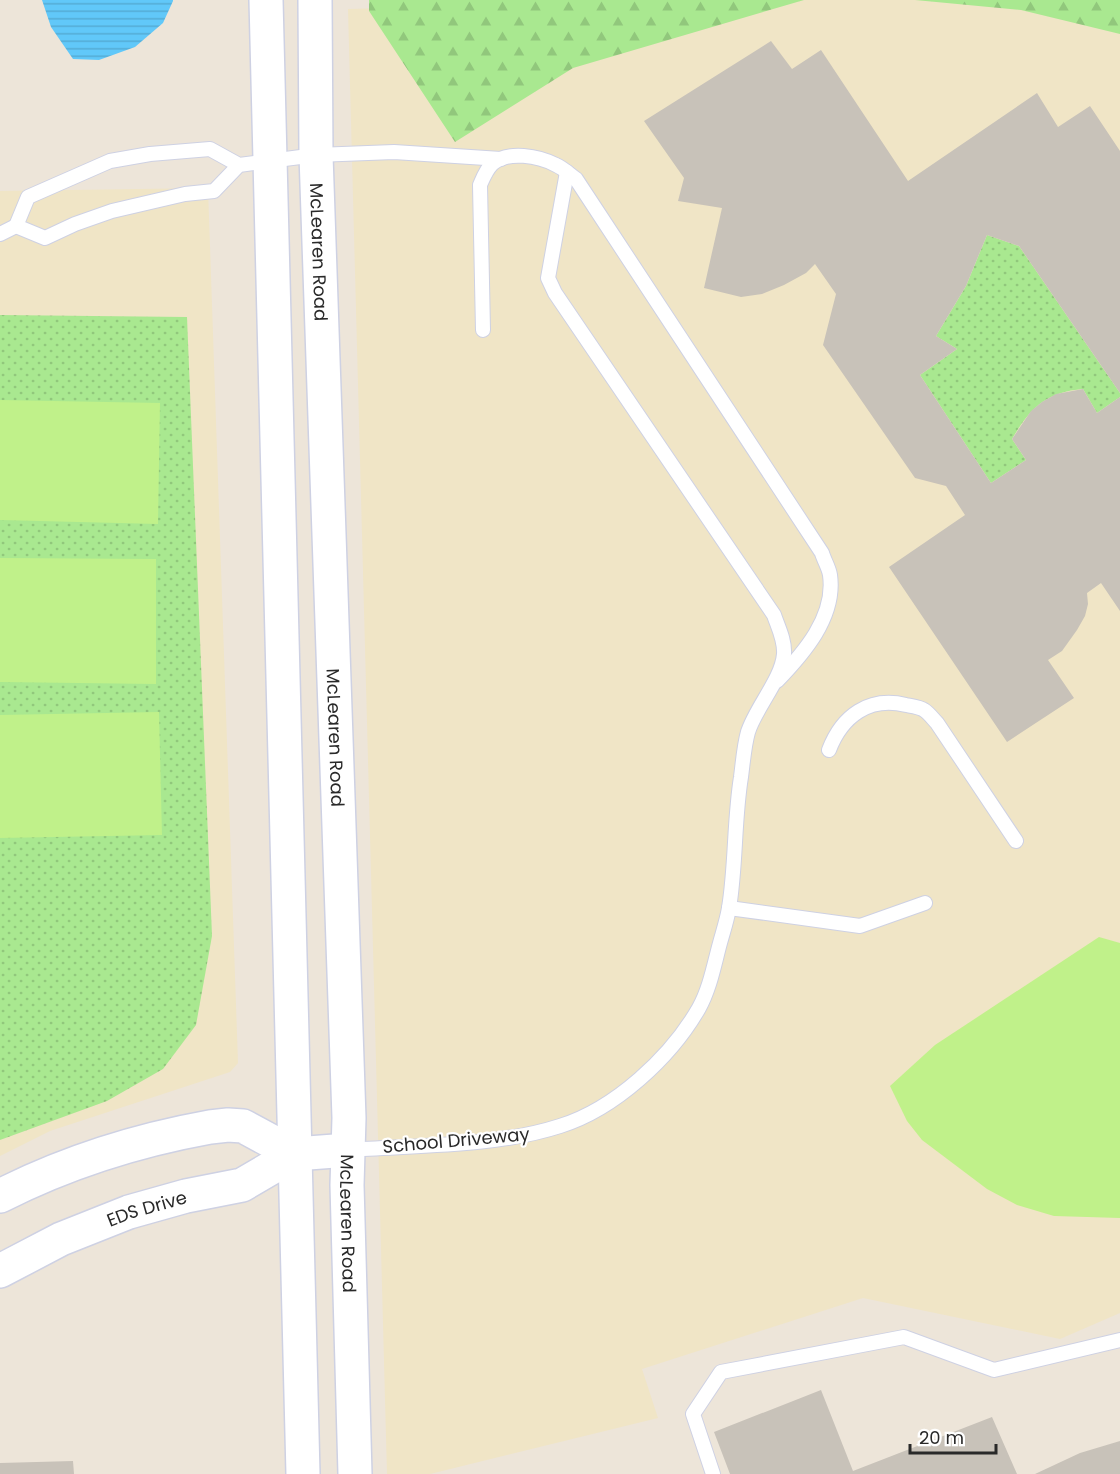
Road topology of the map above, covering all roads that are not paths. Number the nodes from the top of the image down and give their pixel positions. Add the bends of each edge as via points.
1 (266, 0) edge
2 (315, 0) edge
3 (316, 155) junction
4 (502, 159) junction
5 (255, 163) junction
6 (567, 172) junction
7 (5, 230) edge
8 (483, 330) dead end
9 (773, 685) junction
10 (829, 750) dead end
11 (1016, 841) dead end
12 (925, 903) dead end
13 (729, 908) junction
14 (348, 1150) junction
15 (295, 1154) junction
16 (0, 1196) edge
17 (0, 1272) edge
18 (1120, 1340) edge
19 (303, 1474) edge
20 (355, 1474) edge
21 (713, 1474) edge

1 - 5 main road
2 - 3 main road, McLearen Road
3 - 4 lane via 394,152
3 - 5 lane
3 - 14 main road, McLearen Road
4 - 6 lane via 529,156
4 - 8 lane via 491,165 480,185
5 - 7 lane via 214,191 112,211 45,238
5 - 7 lane via 210,149 110,161 28,197
5 - 15 main road
6 - 9 lane via 548,278 774,615 784,655
6 - 9 lane via 576,179 822,553 830,574 829,602 811,641
9 - 13 lane, School Driveway via 748,732
10 - 11 lane via 850,717 874,703 887,701 924,709
12 - 13 lane via 860,926
13 - 14 lane, School Driveway via 710,981 688,1026 660,1059 604,1105 562,1126 509,1138
14 - 15 main road, EDS Drive
14 - 20 main road, McLearen Road
15 - 16 main road via 243,1126 210,1127 98,1156
15 - 17 main road, EDS Drive via 242,1185 129,1212 61,1239
15 - 19 main road
18 - 21 lane via 994,1370 904,1336 721,1372 693,1414

